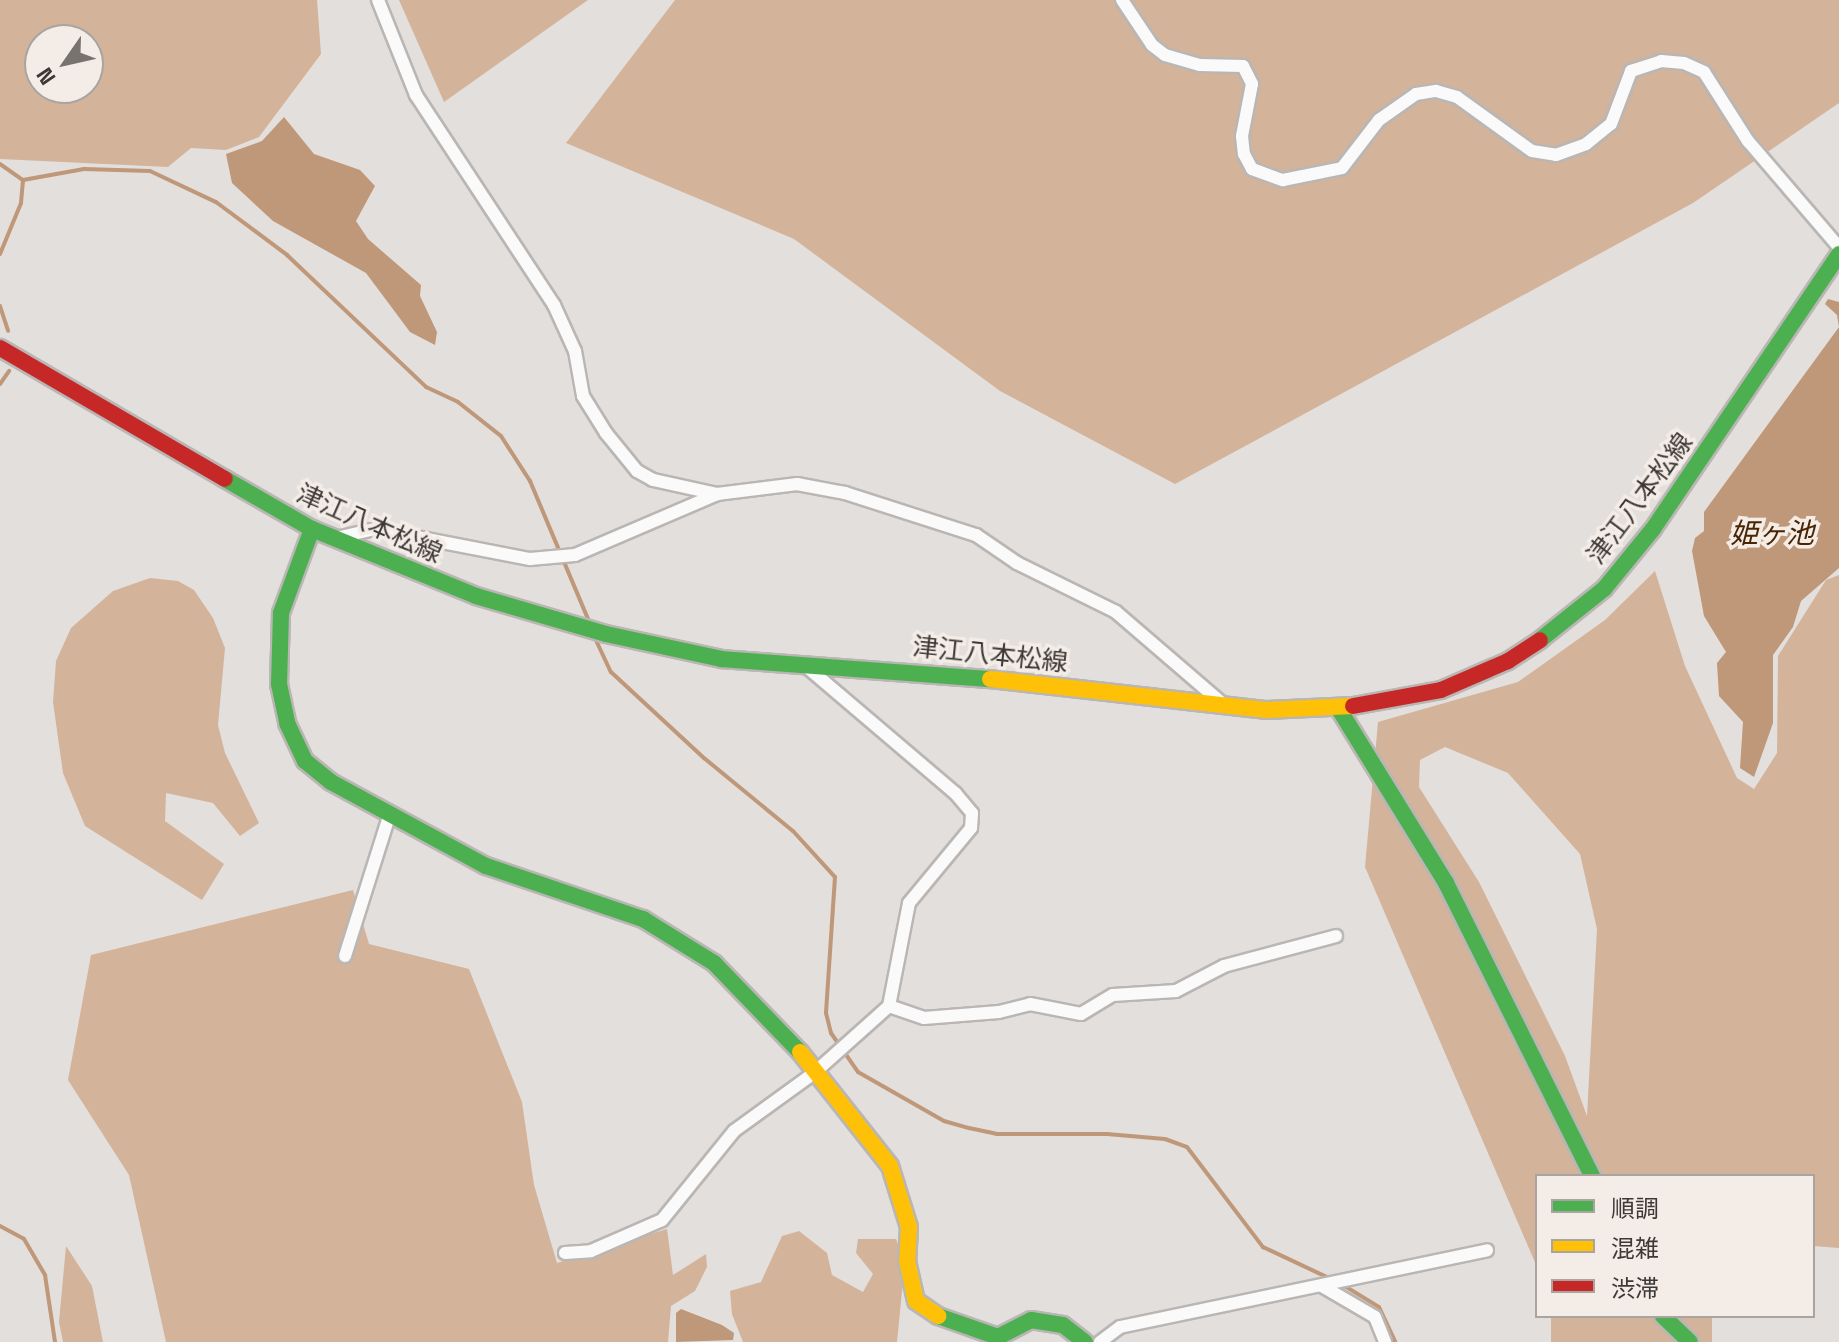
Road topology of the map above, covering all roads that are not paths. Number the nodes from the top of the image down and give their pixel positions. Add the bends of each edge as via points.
1 (378, 0) edge
2 (1122, 0) edge
3 (1839, 247) edge
4 (1839, 254) edge
5 (1833, 271) edge
6 (0, 348) edge
7 (717, 494) junction
8 (312, 529) junction
9 (336, 538) junction
10 (806, 666) junction
11 (1224, 705) junction
12 (1339, 709) junction
13 (390, 813) junction
14 (1336, 936) dead end
15 (345, 956) dead end
16 (889, 1006) junction
17 (814, 1073) junction
18 (1591, 1174) edge
19 (1487, 1250) dead end
20 (565, 1253) dead end
21 (1322, 1286) junction
22 (1665, 1318) edge
23 (1085, 1342) edge
24 (1100, 1342) edge
25 (1385, 1342) edge
26 (1690, 1342) edge

1 - 7 street via 416,95 554,305 575,351 583,396 606,433 637,471 653,480
2 - 3 street via 1152,45 1165,55 1200,65 1243,66 1252,84 1242,136 1244,154 1252,169 1283,180 1342,168 1379,120 1416,94 1436,91 1457,97 1532,151 1556,155 1586,144 1611,124 1631,71 1661,61 1684,63 1704,72 1748,141
4 - 5 main road, 津江八本松線
5 - 12 main road, 津江八本松線 via 1653,529 1604,589 1508,661 1441,690
6 - 8 main road, 津江八本松線
7 - 9 street via 575,555 530,559 375,529
7 - 11 street via 797,484 902,509 976,535 1017,563 1116,612
8 - 9 main road, 津江八本松線
8 - 13 main road via 281,613 279,684 287,723 314,770
9 - 10 main road, 津江八本松線 via 476,596 606,634 722,659
10 - 11 main road, 津江八本松線 via 891,668
10 - 16 street via 972,813 964,841 925,878 909,903
11 - 12 main road, 津江八本松線
12 - 18 main road via 1446,883
13 - 15 street
13 - 17 main road via 486,866 561,888 674,935 743,988
14 - 16 street via 1224,966 1176,991 1113,995 1081,1014 1030,1004 924,1018
16 - 17 street
17 - 20 street via 734,1131 662,1220 591,1251
17 - 23 main road via 871,1136 890,1166 909,1227 907,1261 916,1301 931,1314 998,1337 1031,1320 1063,1325
19 - 21 street
21 - 24 street via 1120,1327
21 - 25 street via 1375,1317
22 - 26 main road

